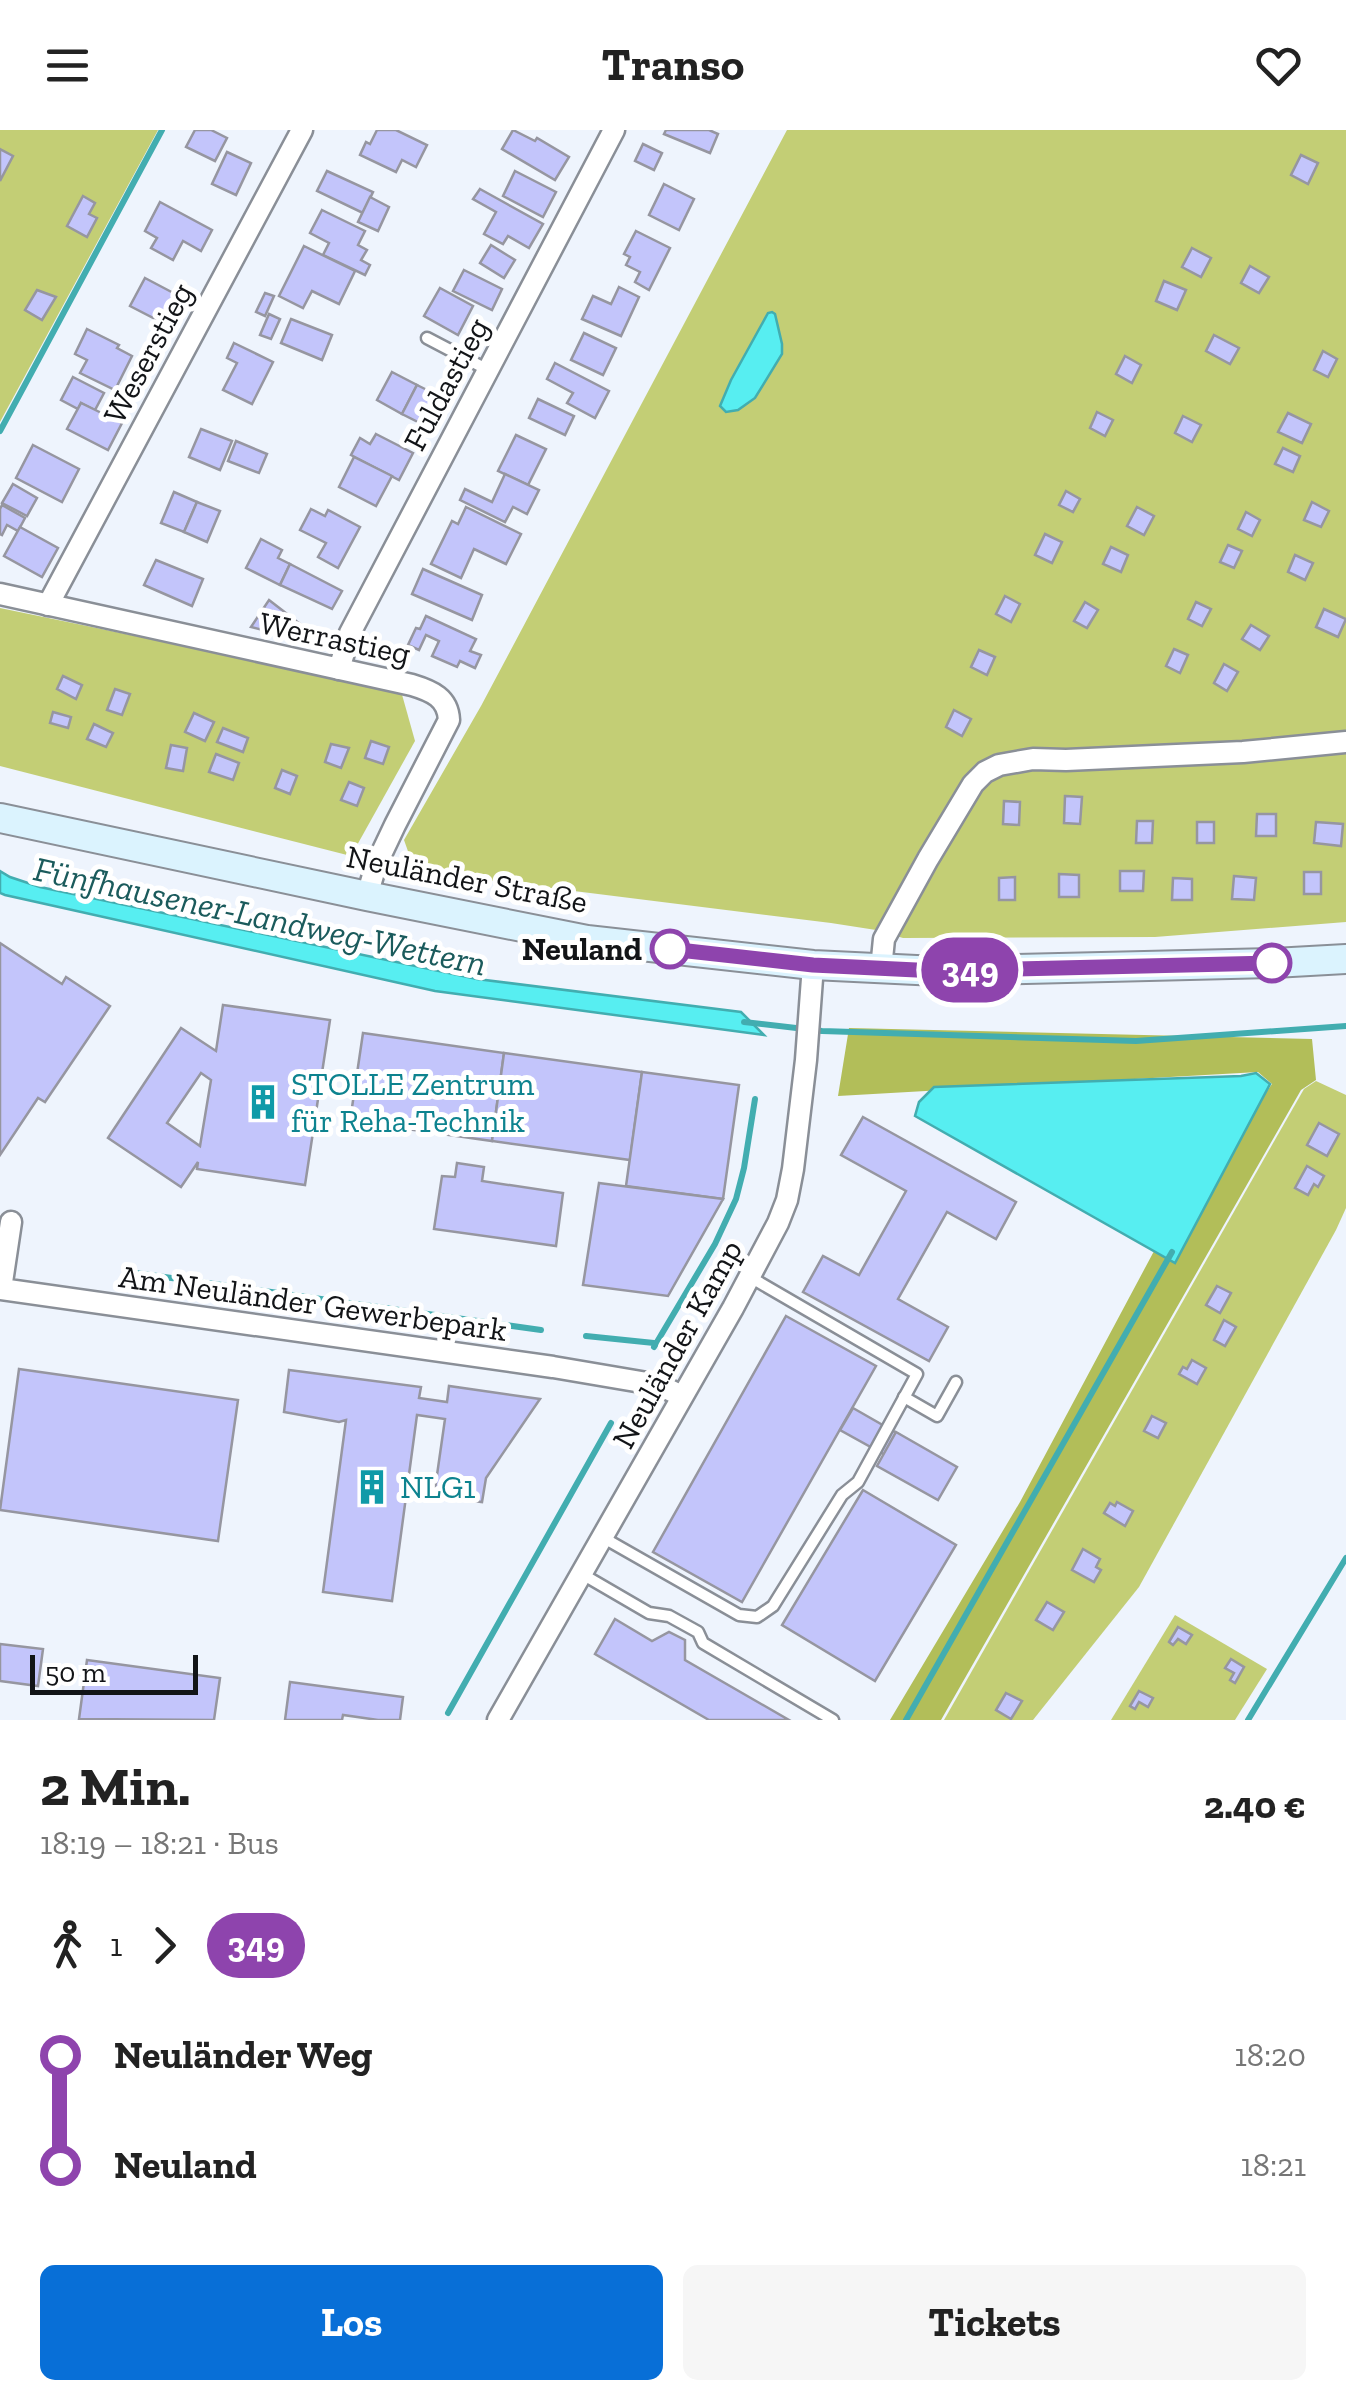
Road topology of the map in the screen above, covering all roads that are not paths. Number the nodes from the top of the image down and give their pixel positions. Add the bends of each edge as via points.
1 (302, 130) edge
2 (614, 130) edge
3 (427, 338) dead end
4 (488, 370) junction
5 (0, 594) edge
6 (48, 605) junction
7 (340, 669) junction
8 (1346, 742) edge
9 (0, 818) edge
10 (367, 896) junction
11 (1346, 959) edge
12 (813, 965) junction
13 (881, 969) junction
14 (10, 1222) dead end
15 (750, 1277) junction
16 (956, 1382) dead end
17 (682, 1396) junction
18 (904, 1398) junction
19 (602, 1537) junction
20 (582, 1573) junction
21 (498, 1720) edge
22 (833, 1720) edge

1 - 6 street, Weserstieg
2 - 4 street, Fuldastieg
3 - 4 lane
4 - 7 street, Fuldastieg via 350,633
5 - 6 street, Werrastieg
6 - 7 street, Werrastieg
7 - 10 street, Werrastieg via 424,688 449,711
8 - 13 street via 999,765 972,784 928,859 884,939
9 - 10 main road, Neuländer Straße
10 - 12 main road, Neuländer Straße via 587,940
11 - 13 main road, Neuländer Straße
12 - 13 main road, Neuländer Straße
12 - 15 street, Neuländer Kamp via 787,1200
14 - 17 street, Am Neuländer Gewerbepark via 1,1289 553,1367
15 - 17 street, Neuländer Kamp
15 - 18 lane via 917,1374
16 - 18 lane via 937,1416
17 - 19 street, Neuländer Kamp
18 - 19 lane via 858,1482 842,1495 761,1615 739,1615
19 - 20 street, Neuländer Kamp
20 - 21 street, Neuländer Kamp
20 - 22 lane via 649,1614 670,1616 698,1632 703,1643

